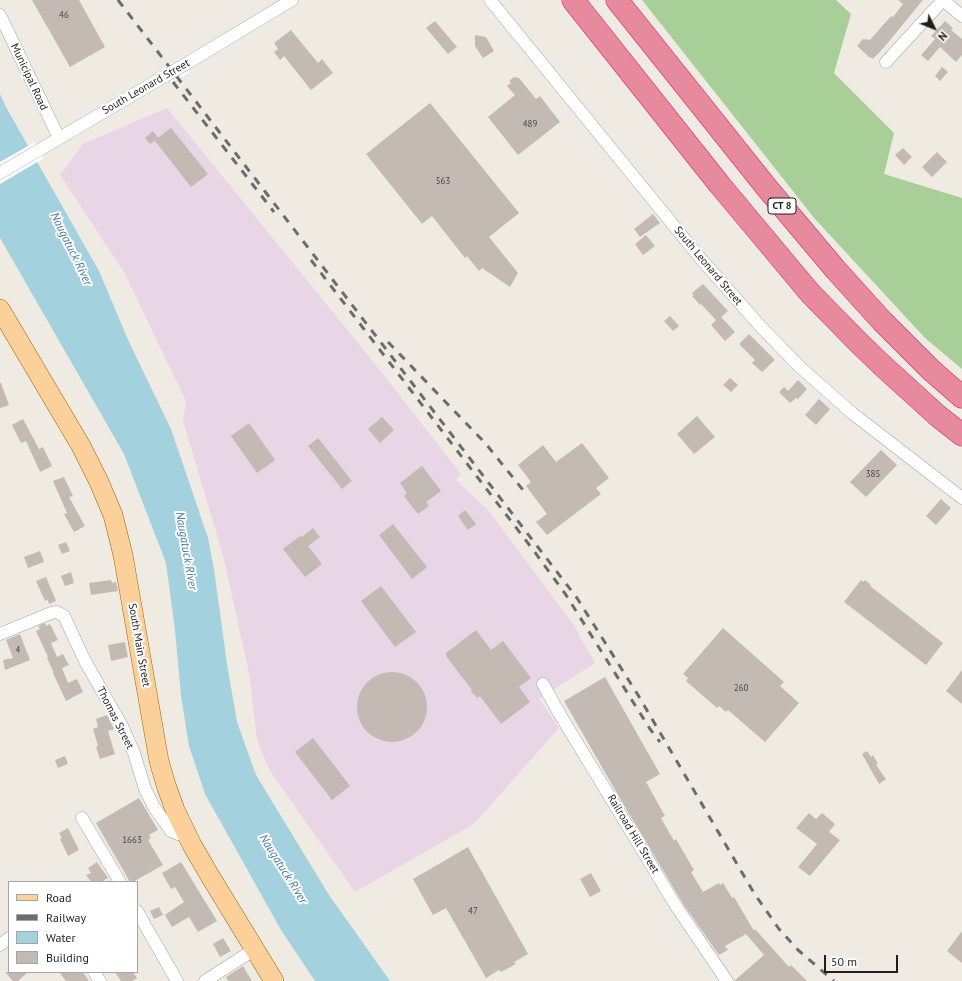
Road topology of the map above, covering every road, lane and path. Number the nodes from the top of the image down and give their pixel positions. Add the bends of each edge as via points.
1 (292, 0) edge
2 (490, 0) edge
3 (573, 0) edge
4 (617, 0) edge
5 (943, 0) edge
6 (0, 15) edge
7 (962, 16) edge
8 (886, 62) dead end
9 (59, 138) junction
10 (0, 173) edge
11 (0, 309) edge
12 (962, 397) edge
13 (962, 435) edge
14 (962, 498) edge
15 (0, 634) edge
16 (543, 684) dead end
17 (82, 818) dead end
18 (186, 833) junction
19 (119, 881) edge
20 (138, 913) edge
21 (8, 939) edge
22 (0, 945) edge
23 (254, 949) junction
24 (177, 981) edge
25 (205, 981) edge
26 (274, 981) edge
27 (727, 981) edge

1 - 9 street, South Leonard Street, bridge
2 - 14 street, South Leonard Street via 705,264 757,322 800,367 852,413
3 - 13 highway via 719,184 810,293 858,344
4 - 12 highway, CT 8 via 835,269 882,321
5 - 7 street
5 - 8 street
6 - 9 street, Municipal Road
9 - 10 street, South Leonard Street
11 - 18 main road, South Main Street via 81,446 113,515 123,555 160,761 171,798
15 - 18 street, Thomas Street via 54,612 60,613 67,620 85,661 122,726 154,807 171,831 178,834
16 - 27 street, Railroad Hill Street via 676,906
17 - 19 street
18 - 23 main road, South Main Street
20 - 24 street
21 - 22 street
23 - 25 street
23 - 26 main road, South Main Street

